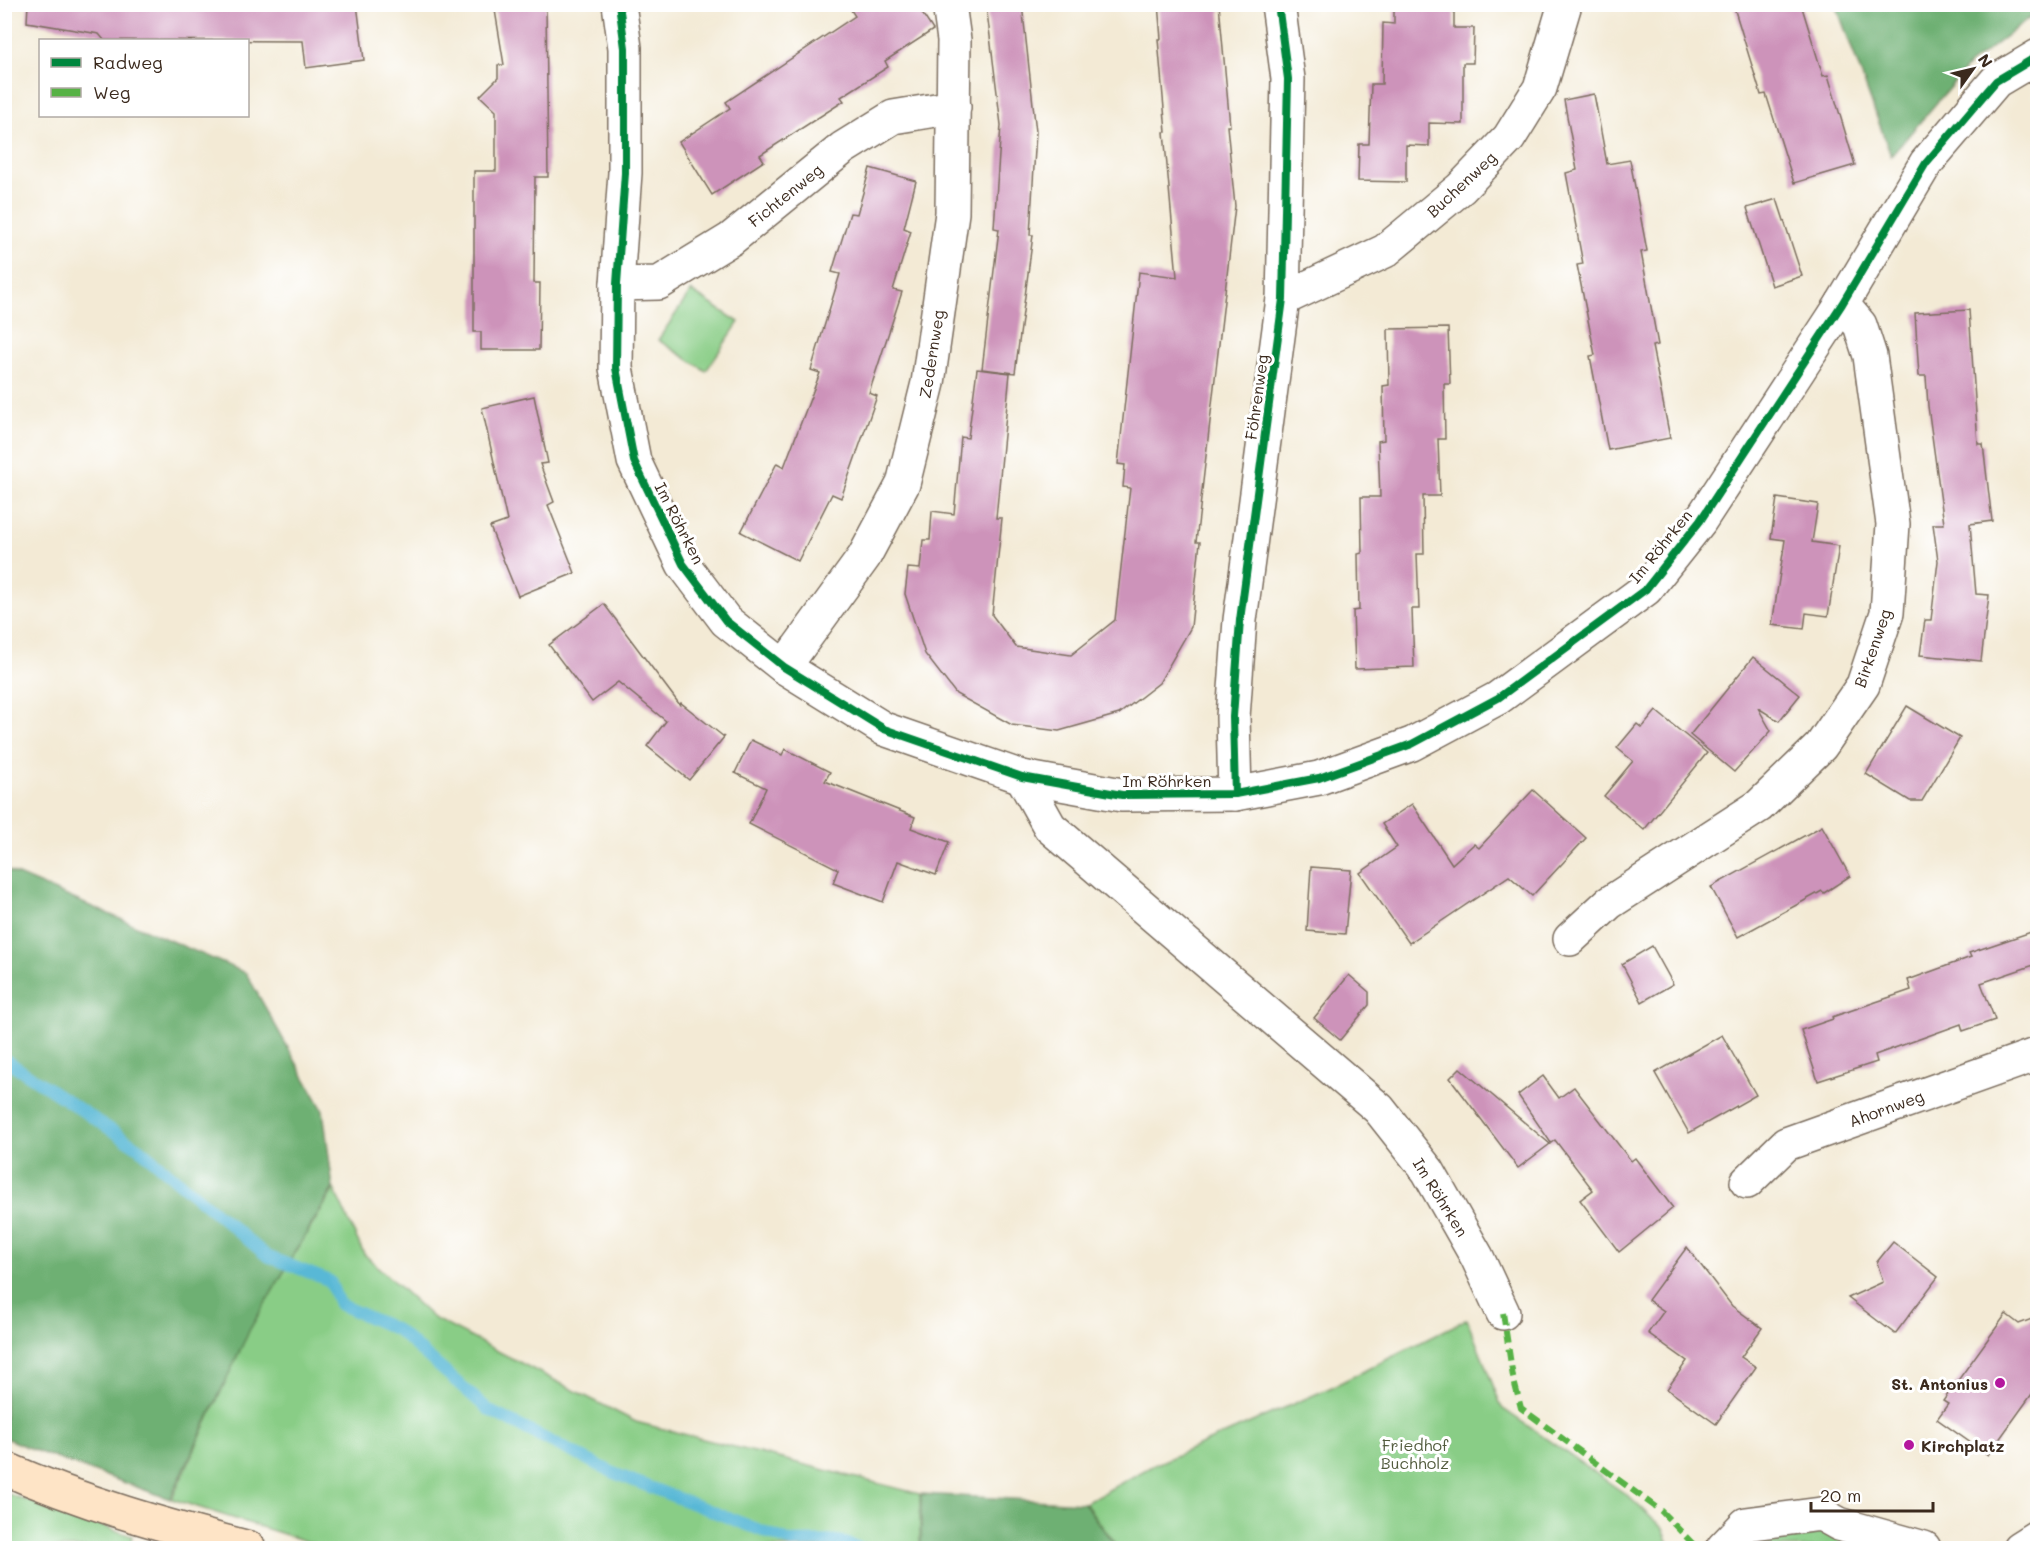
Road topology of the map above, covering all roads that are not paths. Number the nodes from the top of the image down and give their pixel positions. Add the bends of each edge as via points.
1 (619, 4) edge
2 (949, 4) edge
3 (1278, 4) edge
4 (1566, 4) edge
5 (2037, 56) edge
6 (954, 107) junction
7 (617, 284) junction
8 (1283, 299) junction
9 (1842, 304) junction
10 (784, 667) junction
11 (1022, 777) junction
12 (1235, 794) junction
13 (1570, 939) dead end
14 (2037, 1054) edge
15 (1747, 1182) dead end
16 (1503, 1313) dead end
17 (4, 1468) edge
18 (2037, 1536) edge
19 (249, 1548) edge
20 (1723, 1548) edge
21 (1924, 1548) edge
22 (2019, 1548) edge

1 - 7 street, Im Röhrken via 626,48 625,173
2 - 6 street, Zedernweg via 954,40
3 - 8 street, Föhrenweg via 1288,79
4 - 8 street, Buchenweg via 1540,88 1509,138 1461,188 1385,251
5 - 9 street, Im Röhrken via 1996,81 1926,163
6 - 7 street, Fichtenweg via 893,117 843,148 731,239 659,283
6 - 10 street, Zedernweg via 952,213 928,383 903,484 864,557
7 - 10 street, Im Röhrken via 616,368 634,461 683,564 726,621
8 - 12 street, Föhrenweg via 1240,620 1233,717
9 - 12 street, Im Röhrken via 1700,521 1646,589 1498,698 1412,744 1319,778
9 - 13 street, Birkenweg via 1860,325 1870,356 1893,524 1887,613 1863,685 1821,746 1759,806 1610,903
10 - 11 street, Im Röhrken via 884,729
11 - 12 street, Im Röhrken via 1122,795
11 - 16 street, Im Röhrken via 1050,827 1379,1109 1428,1171 1477,1257
14 - 15 street, Ahornweg via 1786,1144
17 - 19 street via 36,1483 157,1523
18 - 22 street
20 - 21 street via 1746,1524 1821,1514 1839,1524

